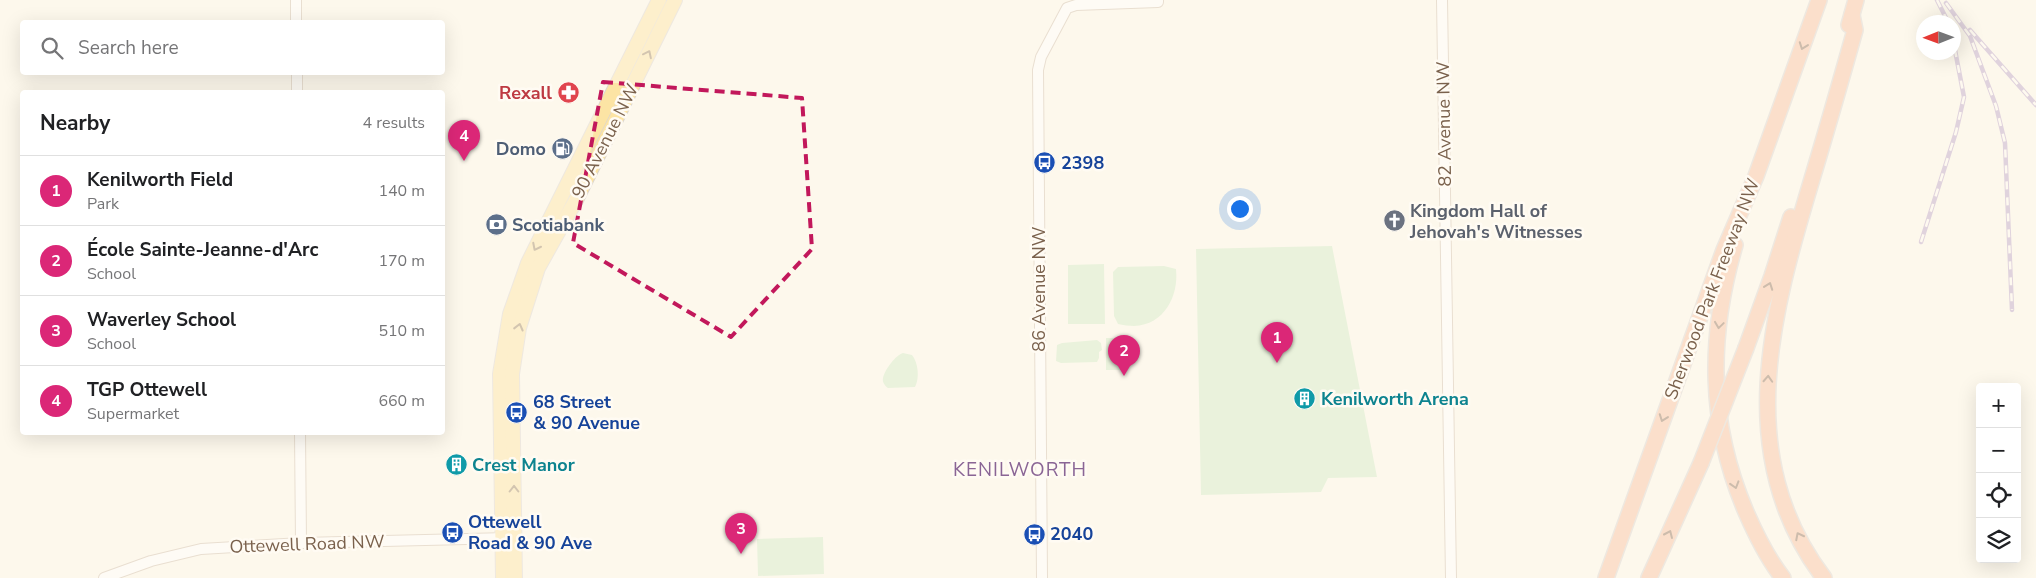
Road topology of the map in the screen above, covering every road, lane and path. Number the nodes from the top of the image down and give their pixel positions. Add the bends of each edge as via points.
1 (296, 0) edge
2 (659, 0) edge
3 (675, 0) edge
4 (1442, 0) edge
5 (1819, 0) edge
6 (1856, 0) edge
7 (1158, 1) edge
8 (1852, 15) junction
9 (296, 20) edge
10 (297, 75) edge
11 (297, 90) edge
12 (1756, 176) junction
13 (300, 435) edge
14 (509, 538) junction
15 (302, 543) junction
16 (104, 578) edge
17 (503, 578) edge
18 (515, 578) edge
19 (1042, 578) edge
20 (1451, 578) edge
21 (1606, 578) edge
22 (1649, 578) edge
23 (1783, 578) edge
24 (1824, 578) edge

1 - 9 street
2 -> 14 main road, 90 Avenue NW via 528,263 514,298 500,370
14 -> 3 main road, 90 Avenue NW via 512,374 517,336 527,299 538,268 576,200
4 - 20 street, 82 Avenue NW
5 -> 12 highway, Sherwood Park Freeway NW
6 - 8 highway
7 - 19 street, 86 Avenue NW via 1067,8 1038,70
22 -> 8 highway, bridge via 1701,463 1772,276
24 -> 8 highway via 1800,539 1784,504 1771,452 1766,396 1777,310 1855,30
10 - 11 street
12 -> 21 highway, Sherwood Park Freeway NW via 1721,259
12 -> 23 highway via 1724,289 1715,360 1715,397 1723,447 1738,493 1755,533
13 - 15 street
14 - 15 street, Ottewell Road NW
14 - 17 main road, 90 Avenue NW
14 - 18 main road, 90 Avenue NW
15 - 16 street, Ottewell Road NW via 201,549 151,560

